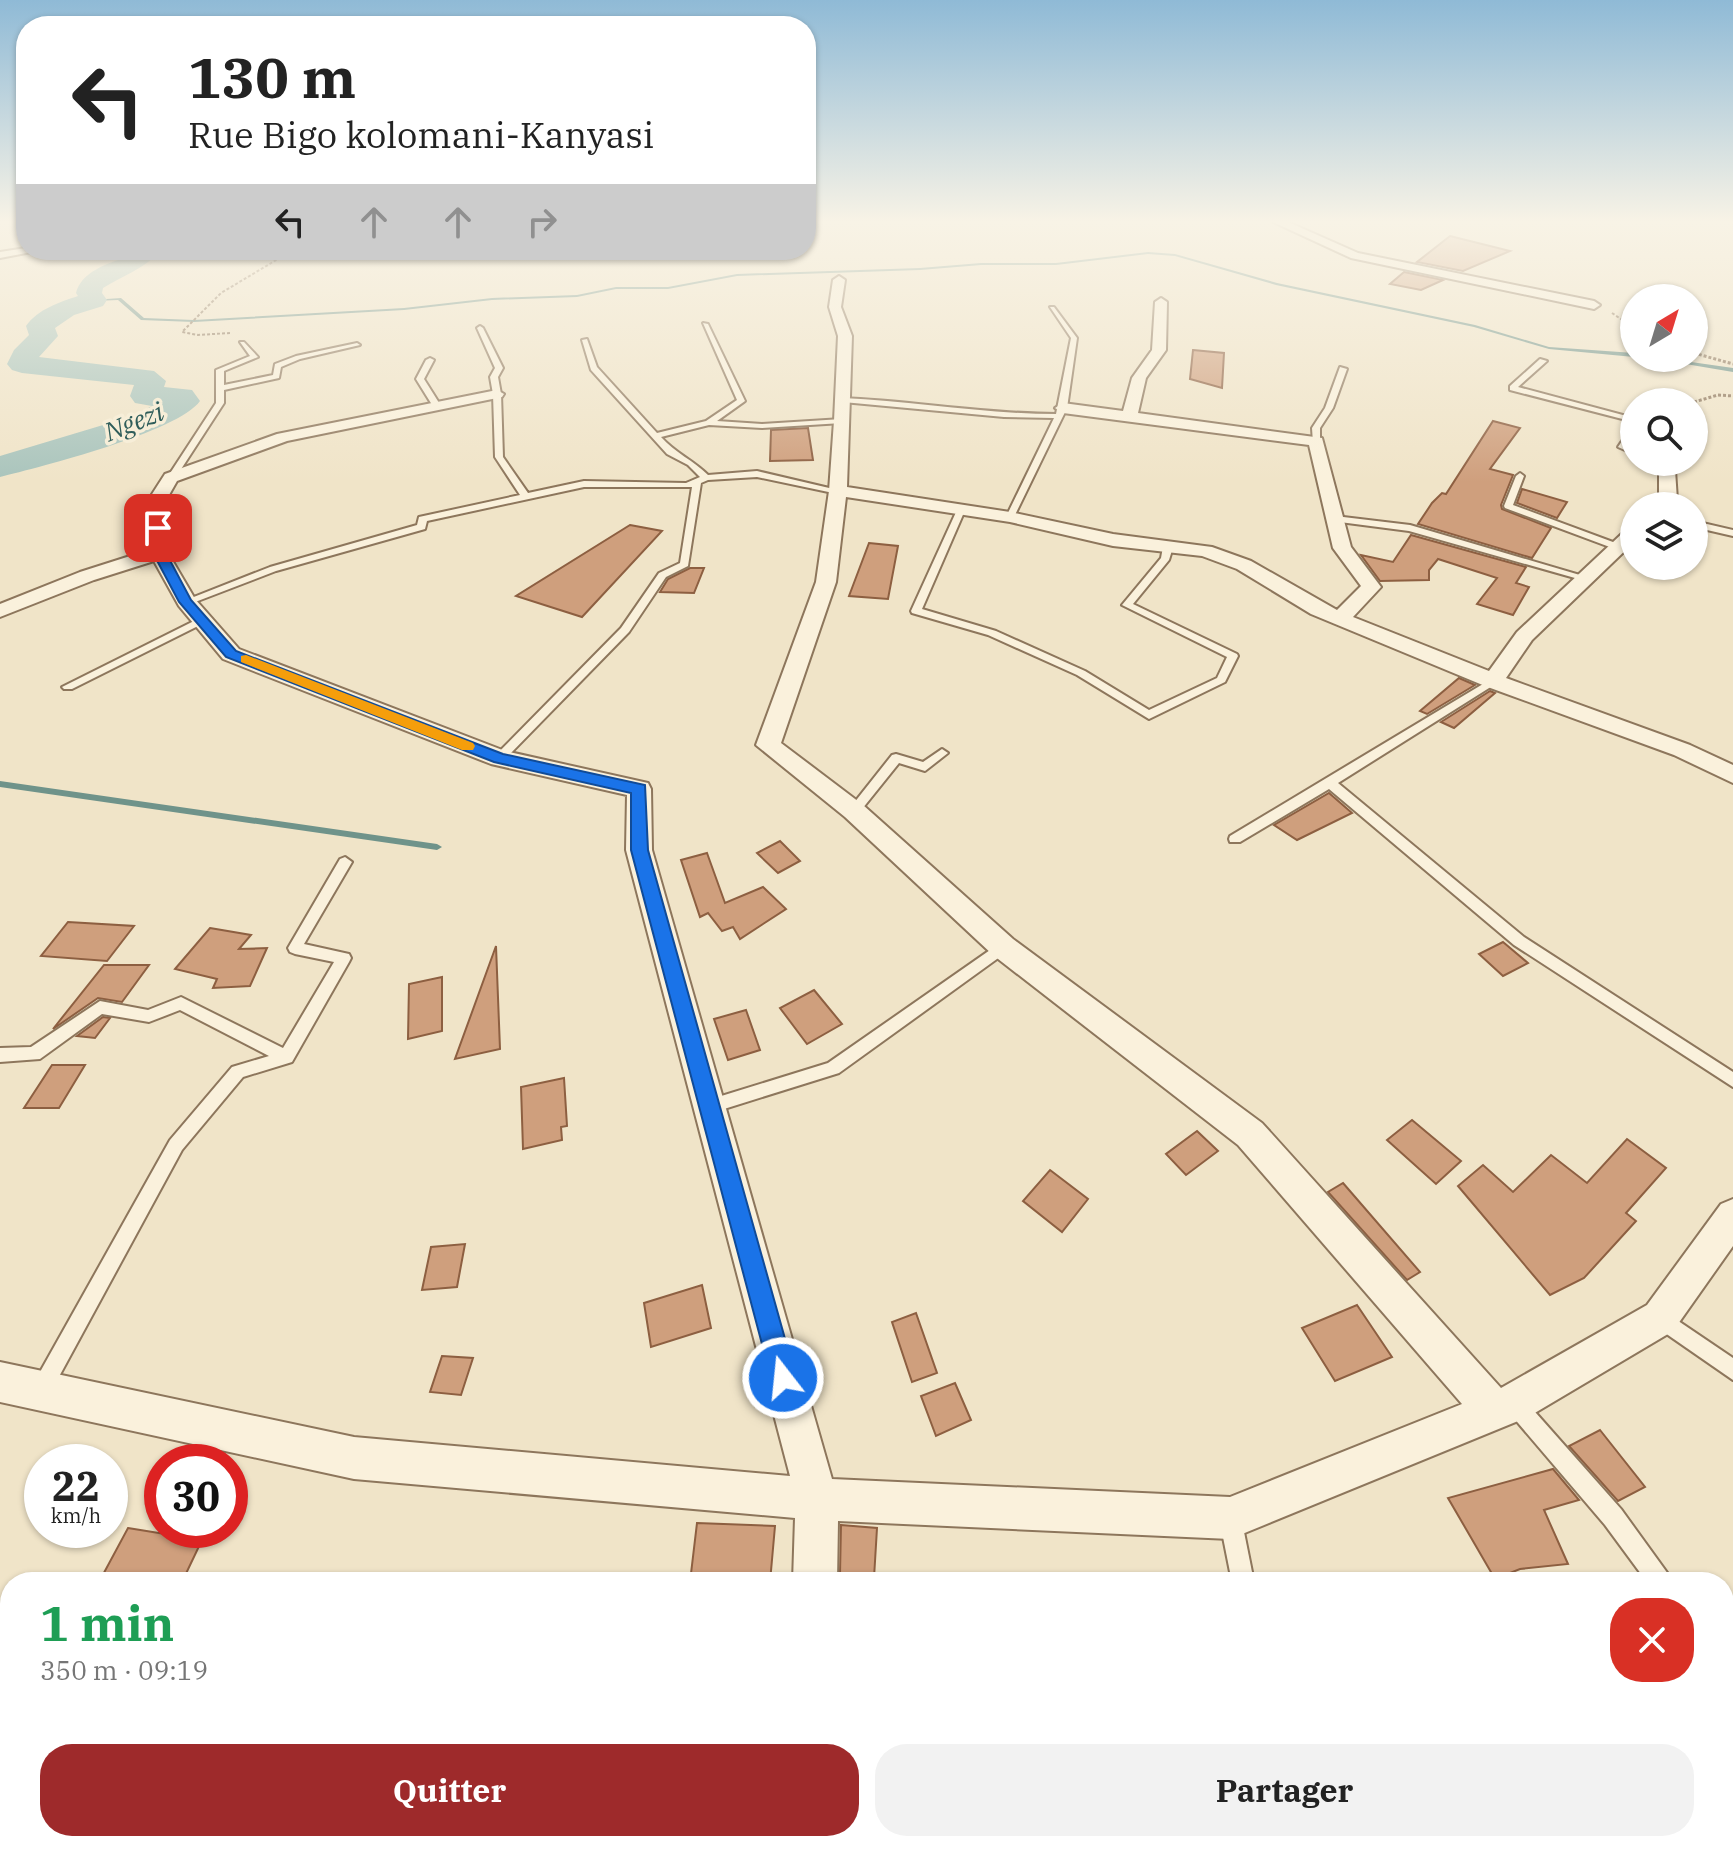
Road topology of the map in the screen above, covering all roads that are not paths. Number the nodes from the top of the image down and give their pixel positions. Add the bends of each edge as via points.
1 (835, 308) edge
2 (1052, 308) dead end
3 (1161, 308) edge
4 (705, 324) dead end
5 (480, 328) dead end
6 (585, 340) dead end
7 (242, 343) road end
8 (357, 345) dead end
9 (430, 360) dead end
10 (1543, 361) dead end
11 (1343, 369) dead end
12 (222, 388) junction
13 (497, 394) junction
14 (843, 400) junction
15 (437, 406) junction
16 (1060, 412) junction
17 (1130, 415) junction
18 (1620, 416) edge
19 (842, 421) junction
20 (709, 423) junction
21 (655, 436) junction
22 (1316, 441) junction
23 (1520, 476) dead end
24 (171, 478) junction
25 (701, 480) junction
26 (838, 491) junction
27 (526, 497) junction
28 (961, 510) junction
29 (1010, 517) junction
30 (1335, 519) junction
31 (1708, 527) edge
32 (1733, 533) edge
33 (1168, 547) junction
34 (1618, 547) joint
35 (159, 553) junction
36 (1585, 578) junction
37 (0, 611) edge
38 (194, 611) junction
39 (1340, 619) junction
40 (1493, 681) junction
41 (68, 687) dead end
42 (942, 753) dead end
43 (499, 758) junction
44 (1733, 775) edge
45 (1330, 783) junction
46 (854, 811) junction
47 (1235, 839) dead end
48 (345, 862) dead end
49 (1003, 947) junction
50 (0, 1055) edge
51 (286, 1057) junction
52 (1733, 1080) edge
53 (707, 1107) junction
54 (1733, 1216) edge
55 (1660, 1318) junction
56 (1733, 1370) edge
57 (0, 1382) edge
58 (40, 1392) junction
59 (1504, 1407) junction
60 (817, 1499) junction
61 (1230, 1518) junction
62 (815, 1572) edge
63 (1241, 1572) edge
64 (1653, 1572) edge

1 - 14 street via 845,336
2 - 16 lane via 1074,338
3 - 17 street via 1159,350 1139,378
4 - 20 lane via 741,401
5 - 13 lane via 499,368 494,377
6 - 21 lane via 594,368
7 - 12 lane via 254,357 220,370
8 - 12 lane via 298,357 278,366 276,376
9 - 15 lane via 420,379
10 - 18 lane via 1513,388
11 - 22 lane via 1316,428
12 - 24 lane via 220,403
13 - 15 street
13 - 27 lane via 499,457
14 - 16 lane via 1023,417
14 - 19 street
15 - 24 street via 283,437
16 - 17 street
16 - 29 lane
17 - 22 street
19 - 20 lane
19 - 26 street
20 - 21 lane
21 - 25 lane via 691,463
22 - 30 street
23 - 34 lane via 1508,506
24 - 35 street via 156,502
25 - 26 lane via 757,474
25 - 27 lane via 687,486 584,484
25 - 43 lane via 685,564 662,575 625,630
26 - 28 street
26 - 46 street via 826,582 768,745
27 - 38 lane via 422,519 422,527 273,569
28 - 29 street
28 - 33 lane via 916,611 992,633 1081,673 1149,715 1221,680 1233,656 1127,605 1166,558
29 - 33 street
30 - 36 lane via 1410,528
30 - 39 street via 1342,548 1371,587
31 - 32 lane
33 - 39 street via 1205,551 1244,565
34 - 36 street
35 - 37 street
35 - 38 street
36 - 40 street via 1524,636
38 - 41 lane
38 - 43 street via 231,654
39 - 40 street
40 - 44 street via 1682,750
40 - 45 lane
42 - 46 lane via 925,767 896,758
43 - 53 street via 639,789 639,850
45 - 47 lane
45 - 52 lane via 1519,941
46 - 49 street
48 - 51 lane via 295,948 344,958
49 - 53 lane via 833,1068
49 - 59 street via 1250,1134
50 - 51 lane via 34,1054 100,1007 149,1016 181,1003
51 - 58 lane via 238,1072 176,1145
53 - 60 street
54 - 55 street
55 - 56 lane
55 - 59 street
57 - 58 street
58 - 60 street via 354,1458
59 - 61 street
59 - 64 lane via 1613,1517
60 - 61 street
60 - 62 street
61 - 63 lane

